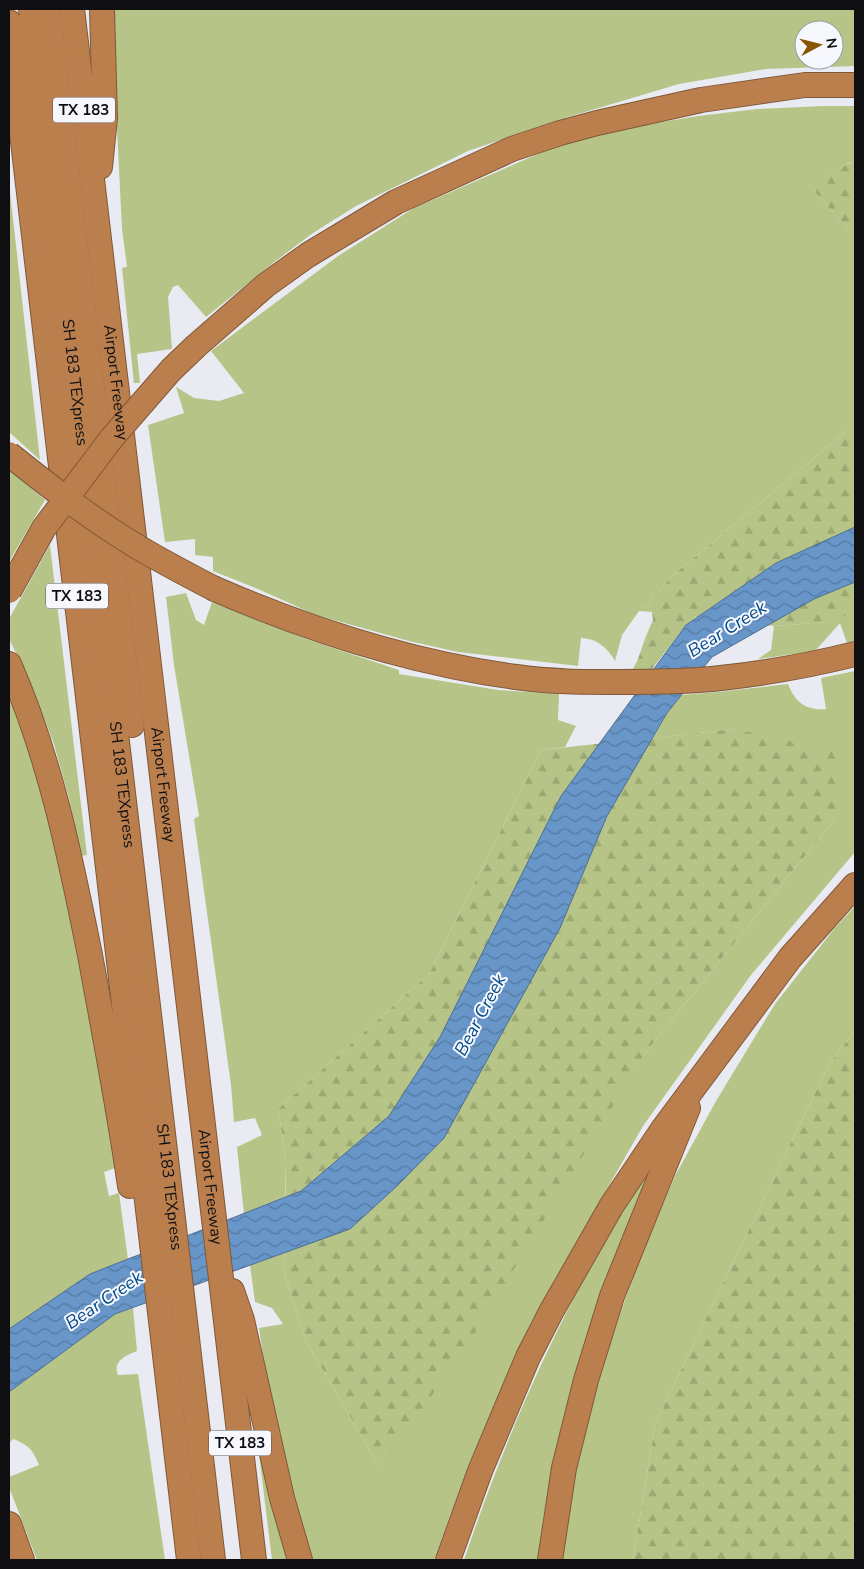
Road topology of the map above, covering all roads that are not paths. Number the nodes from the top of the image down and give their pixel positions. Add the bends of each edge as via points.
1 (31, 9) edge
2 (48, 9) edge
3 (72, 9) edge
4 (102, 9) edge
5 (9, 22) edge
6 (855, 85) edge
7 (96, 212) junction
8 (9, 454) edge
9 (9, 591) edge
10 (846, 656) edge
11 (9, 664) edge
12 (855, 885) edge
13 (699, 1081) junction
14 (174, 1159) junction
15 (136, 1173) junction
16 (234, 1323) junction
17 (195, 1338) junction
18 (9, 1524) edge
19 (22, 1560) edge
20 (189, 1560) edge
21 (214, 1560) edge
22 (229, 1560) edge
23 (254, 1560) edge
24 (300, 1560) edge
25 (448, 1560) edge
26 (550, 1560) edge

1 - 14 highway, SH 183 TEXpress
2 - 14 highway, SH 183 TEXpress
3 - 7 highway, Airport Freeway / TX 183
4 - 7 highway via 106,118
5 - 15 highway, TX 183
6 - 9 highway, bridge via 805,85 701,100 597,123 512,149 396,202 308,255 266,285 171,370 111,439 44,528
7 - 16 highway, Airport Freeway / TX 183 via 204,1147 217,1250
8 - 10 highway, bridge via 105,526 154,557 272,614 380,649 517,677 658,682 783,670
11 - 15 highway via 33,721 65,837
12 - 13 highway via 790,958
13 - 25 highway via 612,1206 551,1312 480,1471
13 - 26 highway via 612,1296 564,1468
14 - 17 highway, SH 183 TEXpress
15 - 20 highway
16 - 23 highway, Airport Freeway / TX 183
16 - 24 highway
17 - 21 highway, SH 183 TEXpress
17 - 22 highway, SH 183 TEXpress
18 - 19 highway

